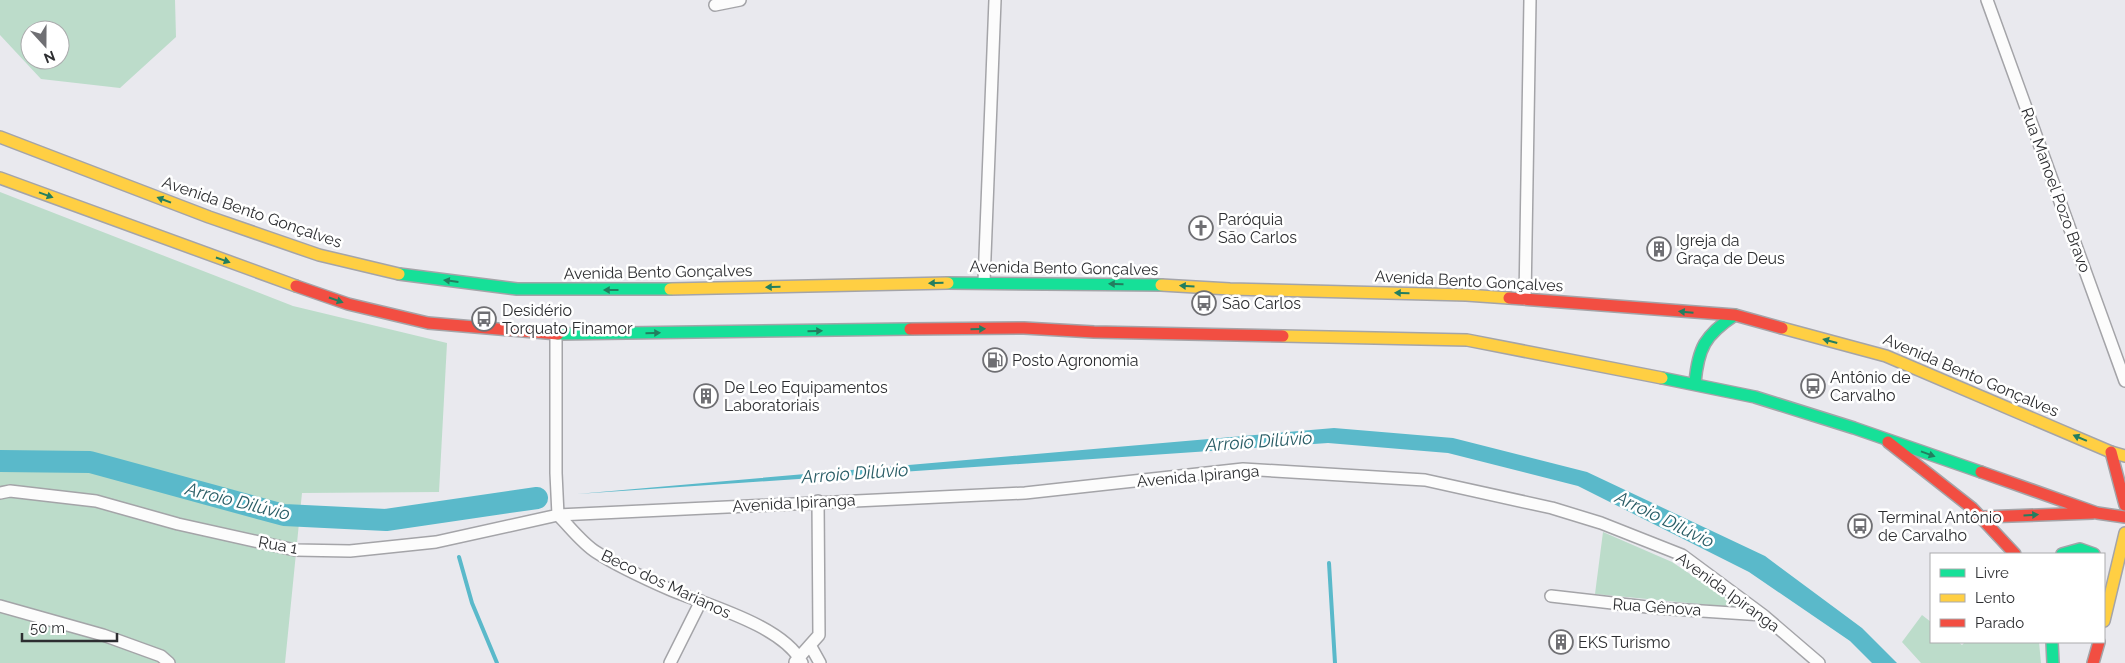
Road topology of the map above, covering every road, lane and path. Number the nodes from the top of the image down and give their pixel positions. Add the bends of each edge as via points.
1 (740, 0) edge
2 (995, 0) edge
3 (1530, 0) edge
4 (1987, 0) edge
5 (716, 5) dead end
6 (0, 136) edge
7 (0, 178) edge
8 (984, 282) junction
9 (1525, 298) junction
10 (1735, 316) junction
11 (556, 334) junction
12 (2125, 381) edge
13 (1695, 384) junction
14 (1882, 438) junction
15 (2111, 452) junction
16 (2125, 456) edge
17 (0, 493) edge
18 (818, 501) junction
19 (2125, 505) edge
20 (2097, 513) junction
21 (558, 515) junction
22 (1982, 517) junction
23 (2125, 517) edge
24 (2125, 533) edge
25 (2014, 553) edge
26 (2066, 553) edge
27 (2091, 553) edge
28 (2105, 566) edge
29 (2114, 581) junction
30 (1551, 596) dead end
31 (701, 601) junction
32 (0, 606) edge
33 (1764, 615) junction
34 (2105, 617) edge
35 (2052, 643) edge
36 (2098, 643) edge
37 (810, 645) junction
38 (798, 661) edge
39 (170, 663) edge
40 (670, 663) edge
41 (820, 663) edge
42 (1819, 663) edge
43 (2054, 663) edge
44 (2093, 663) edge

1 - 5 street
2 - 8 street
3 - 9 street
4 - 12 street, Rua Manoel Pozo Bravo
8 -> 6 main road, Avenida Bento Gonçalves via 528,290 412,277 319,255 209,217
7 -> 11 main road via 348,304 428,323
9 -> 8 main road, Avenida Bento Gonçalves
10 -> 9 main road, Avenida Bento Gonçalves
10 - 13 main road via 1712,330 1702,343
15 -> 10 main road, Avenida Bento Gonçalves via 1886,356
11 -> 13 main road via 1024,328 1468,340
11 - 21 street
13 - 14 main road via 1755,397
14 -> 20 main road
14 - 22 main road
15 - 16 main road, Avenida Bento Gonçalves
15 - 19 main road
17 - 21 street, Rua 1 via 10,490 96,501 178,524 296,550 350,550 436,542
18 - 21 street, Avenida Ipiranga
18 - 33 street, Avenida Ipiranga via 1041,492 1243,469 1425,480 1552,508 1601,523 1682,555
18 - 37 street via 820,625 819,635
22 -> 20 main road
20 - 23 main road
21 - 31 street, Beco dos Marianos via 595,552
22 - 25 main road
24 - 29 main road
26 - 27 main road via 2080,549
28 - 29 main road
29 - 34 main road
30 - 33 street, Rua Gênova via 1656,608
31 - 38 street, Beco dos Marianos via 763,627
31 - 40 street
32 - 39 street via 103,635 161,656
33 - 42 street, Avenida Ipiranga
35 - 43 main road
36 - 44 main road
37 - 38 street
37 - 41 street

